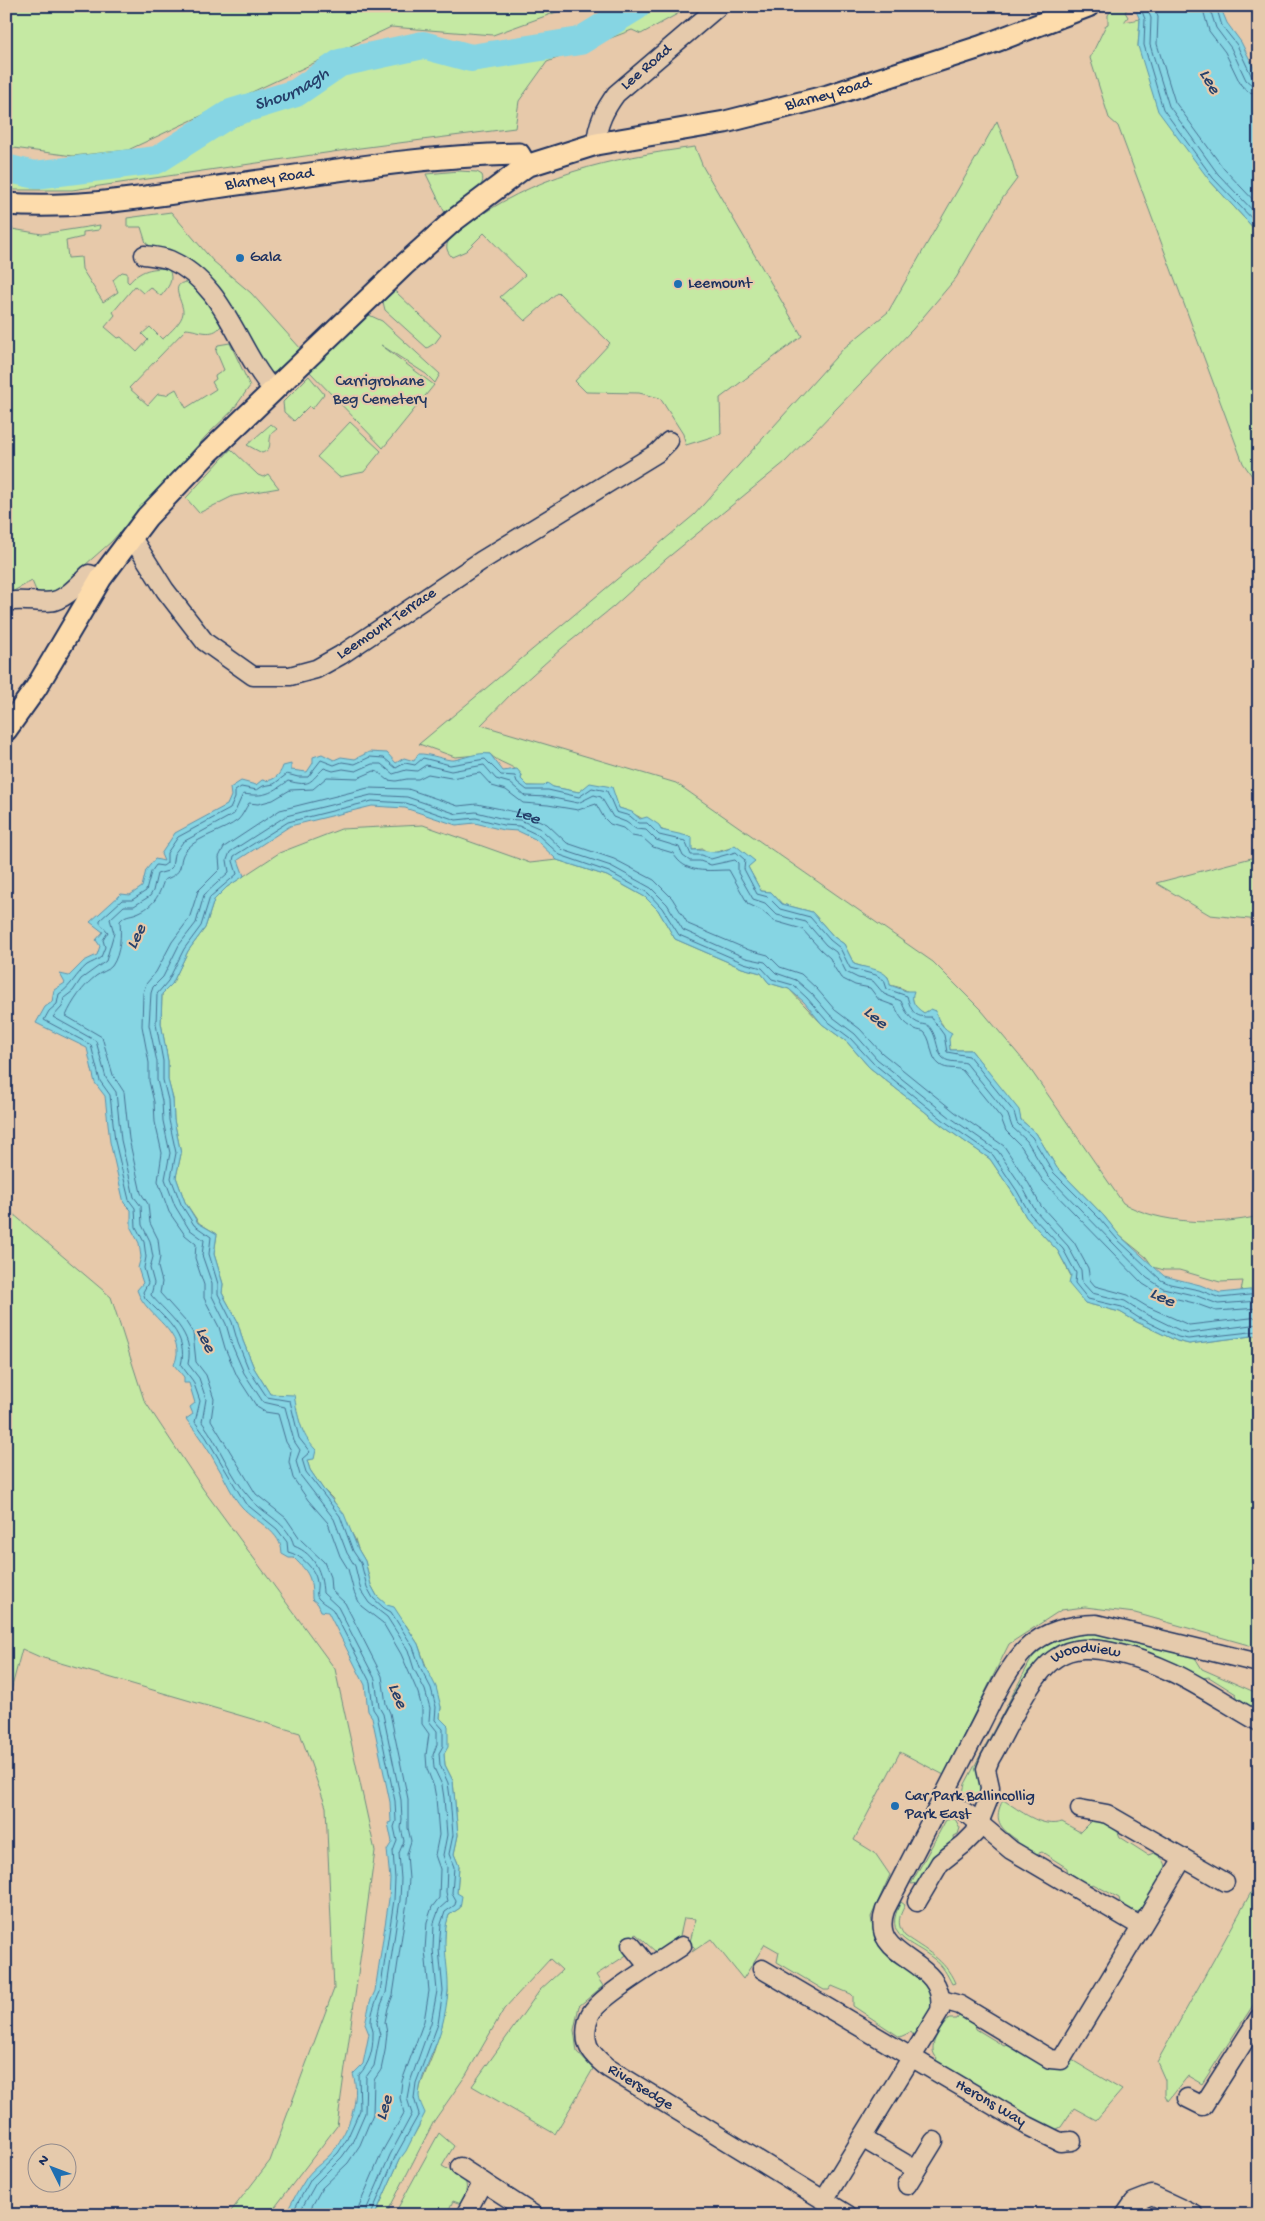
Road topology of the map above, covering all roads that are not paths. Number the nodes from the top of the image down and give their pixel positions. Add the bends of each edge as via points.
1 (719, 6) edge
2 (1088, 6) edge
3 (596, 144) junction
4 (526, 166) junction
5 (6, 204) edge
6 (144, 255) dead end
7 (273, 390) junction
8 (669, 441) dead end
9 (131, 536) junction
10 (100, 578) junction
11 (6, 602) edge
12 (6, 730) edge
13 (1259, 1663) edge
14 (1259, 1722) edge
15 (942, 1797) junction
16 (1080, 1809) dead end
17 (979, 1823) junction
18 (1183, 1858) junction
19 (1225, 1882) dead end
20 (917, 1902) dead end
21 (1140, 1926) junction
22 (631, 1946) dead end
23 (682, 1946) dead end
24 (649, 1967) junction
25 (762, 1969) dead end
26 (942, 2000) junction
27 (1259, 2018) edge
28 (911, 2056) junction
29 (1187, 2098) dead end
30 (862, 2138) junction
31 (934, 2141) dead end
32 (1072, 2142) dead end
33 (460, 2167) dead end
34 (483, 2182) junction
35 (824, 2200) junction
36 (465, 2215) edge
37 (534, 2215) edge
38 (848, 2215) edge
39 (1125, 2215) edge
40 (1195, 2215) edge

1 - 3 street, Lee Road via 616,94 603,116
2 - 3 main road, Blarney Road via 963,52 828,96 726,122
3 - 4 main road, Blarney Road
4 - 5 main road, Blarney Road via 519,154 476,155 415,160 94,204
4 - 7 main road, Blarney Road via 453,221
6 - 7 street via 169,259 207,286 222,304 260,375
7 - 9 main road, Blarney Road via 204,456
8 - 9 street, Leemount Terrace via 657,453 552,516 341,655 316,669 290,676 253,676 205,642 165,590
9 - 10 main road, Blarney Road
10 - 11 street via 89,574 65,596 53,602
10 - 12 main road, Blarney Road via 36,688
13 - 15 street via 1096,1624 1078,1624 1059,1630 1027,1647 1015,1662
14 - 17 street, Woodview via 1204,1688 1150,1662 1103,1650 1066,1653 1048,1665 1032,1686 990,1759 986,1769 989,1798
15 - 17 street
15 - 26 street via 880,1922 882,1934 895,1950 934,1978
16 - 18 street via 1107,1814
17 - 20 street, Woodview via 964,1844 940,1863
17 - 21 street via 1010,1850
18 - 19 street
18 - 21 street
21 - 26 street via 1061,2060 1050,2059 960,2005
22 - 24 street
23 - 24 street, Riversedge
24 - 35 street, Riversedge via 598,2005 589,2016 586,2026 588,2045 596,2057 608,2068
25 - 28 street
26 - 28 street via 940,2011
27 - 29 street via 1203,2106
28 - 30 street
28 - 32 street, Herons Way via 1035,2130 1060,2142
30 - 31 street via 912,2178
30 - 35 street
33 - 34 street
34 - 36 street
34 - 37 street
35 - 38 street, Riversedge
39 - 40 street via 1134,2202 1152,2195

